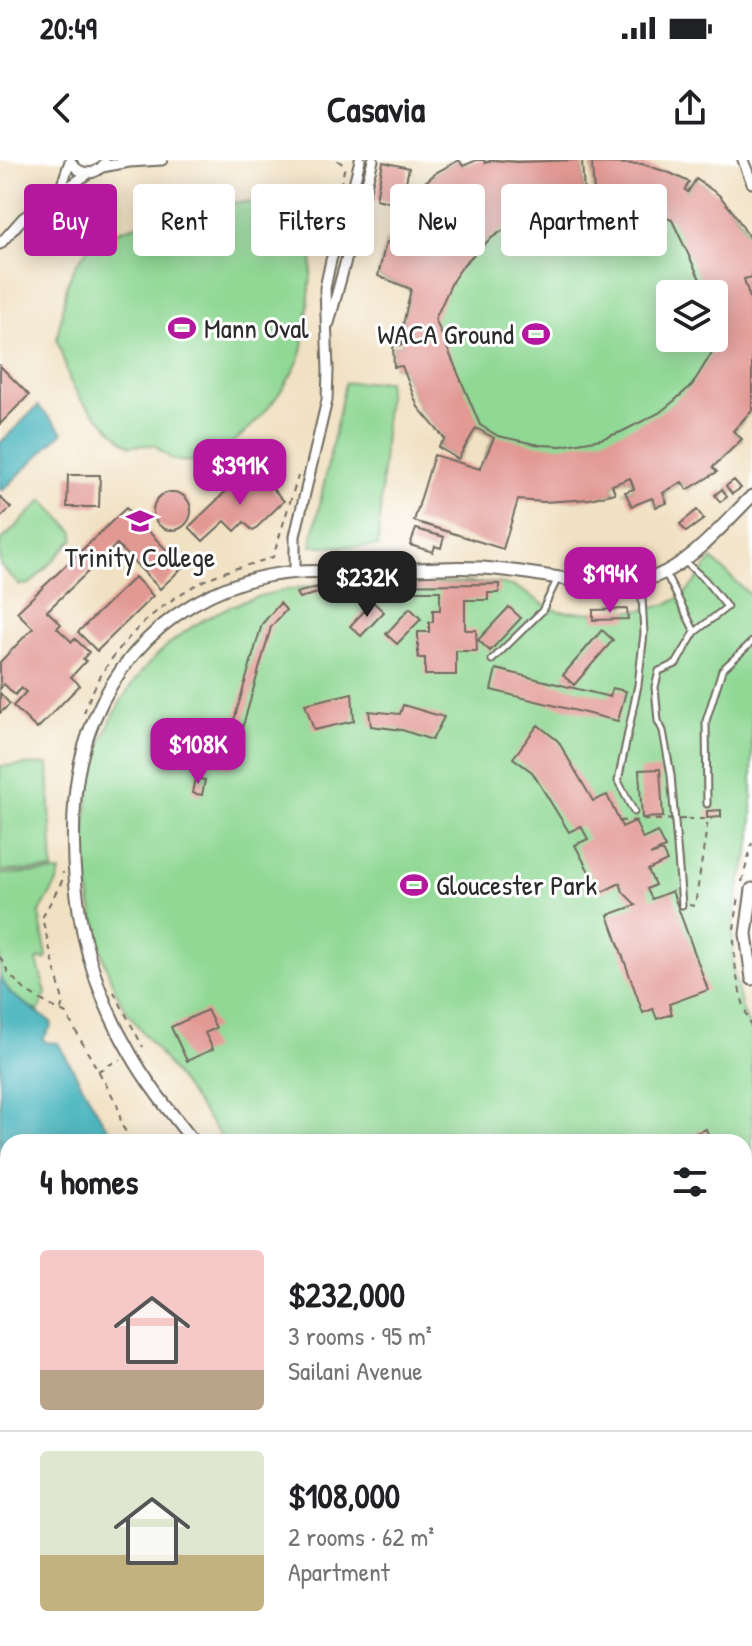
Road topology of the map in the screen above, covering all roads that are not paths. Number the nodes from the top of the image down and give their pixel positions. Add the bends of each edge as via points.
1 (162, 160) edge
2 (360, 160) edge
3 (373, 160) edge
4 (743, 160) edge
5 (70, 161) edge
6 (104, 164) edge
7 (89, 173) junction
8 (752, 183) edge
9 (62, 184) edge
10 (73, 184) edge
11 (24, 217) edge
12 (0, 244) edge
13 (328, 330) junction
14 (752, 496) edge
15 (688, 556) junction
16 (665, 571) junction
17 (295, 573) junction
18 (557, 579) junction
19 (640, 580) junction
20 (695, 632) junction
21 (752, 642) edge
22 (492, 660) dead end
23 (707, 804) dead end
24 (634, 812) dead end
25 (752, 889) edge
26 (682, 905) dead end
27 (752, 979) edge
28 (188, 1134) edge

1 - 6 street
2 - 13 street via 325,288
3 - 13 street
4 - 8 street
5 - 7 street
5 - 9 street
6 - 7 street
7 - 10 street
11 - 12 street
13 - 17 street via 327,400 295,536
14 - 15 street
15 - 16 street
15 - 20 lane via 727,607
16 - 19 street
16 - 20 lane
17 - 18 street via 480,568
17 - 28 street via 250,580 208,595 161,626 109,686 82,749 73,872 90,962 130,1054
18 - 19 street
18 - 22 lane via 542,611
19 - 24 lane via 644,633 618,781
20 - 26 lane via 676,664 659,671 655,687 671,775
21 - 23 lane via 722,670 706,721
25 - 27 street via 746,934

